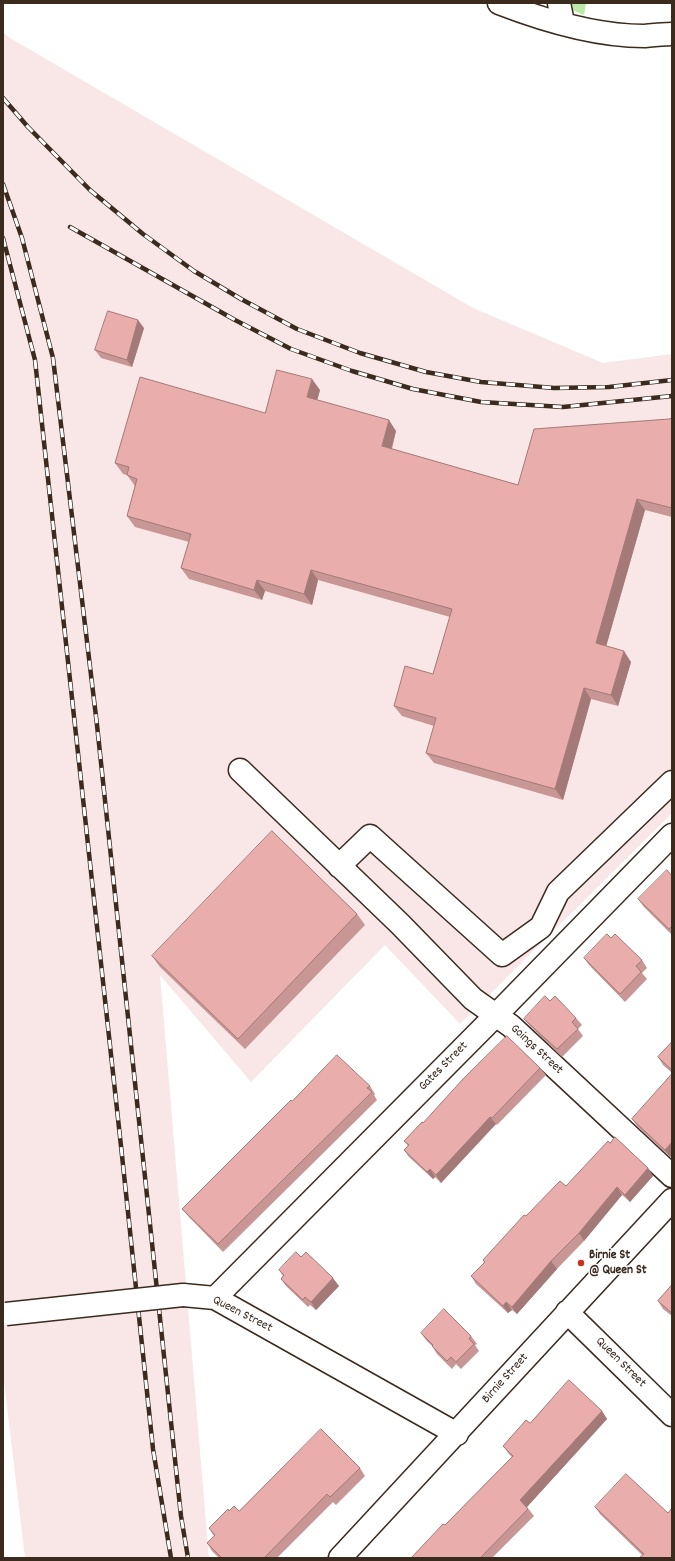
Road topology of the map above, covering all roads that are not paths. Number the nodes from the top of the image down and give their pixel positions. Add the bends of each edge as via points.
1 (499, 3) edge
2 (561, 13) edge
3 (672, 34) edge
4 (240, 770) dead end
5 (672, 782) edge
6 (672, 835) edge
7 (339, 866) junction
8 (496, 1015) junction
9 (672, 1176) edge
10 (672, 1200) edge
11 (215, 1298) junction
12 (567, 1312) junction
13 (5, 1314) edge
14 (672, 1415) edge
15 (456, 1434) junction
16 (340, 1558) edge

1 - 2 street
2 - 3 street via 608,32 644,36
4 - 7 street, Goings Street
5 - 7 street via 558,892 541,928 502,956 370,836
6 - 8 street, Gates Street
7 - 8 street, Goings Street via 473,999
8 - 9 street, Goings Street via 511,1026
8 - 11 street, Gates Street
10 - 12 street, Birnie Street
11 - 13 street, Queen Street, bridge via 183,1295
11 - 15 street, Queen Street
12 - 14 street, Queen Street
12 - 15 street, Birnie Street
15 - 16 street, Birnie Street

